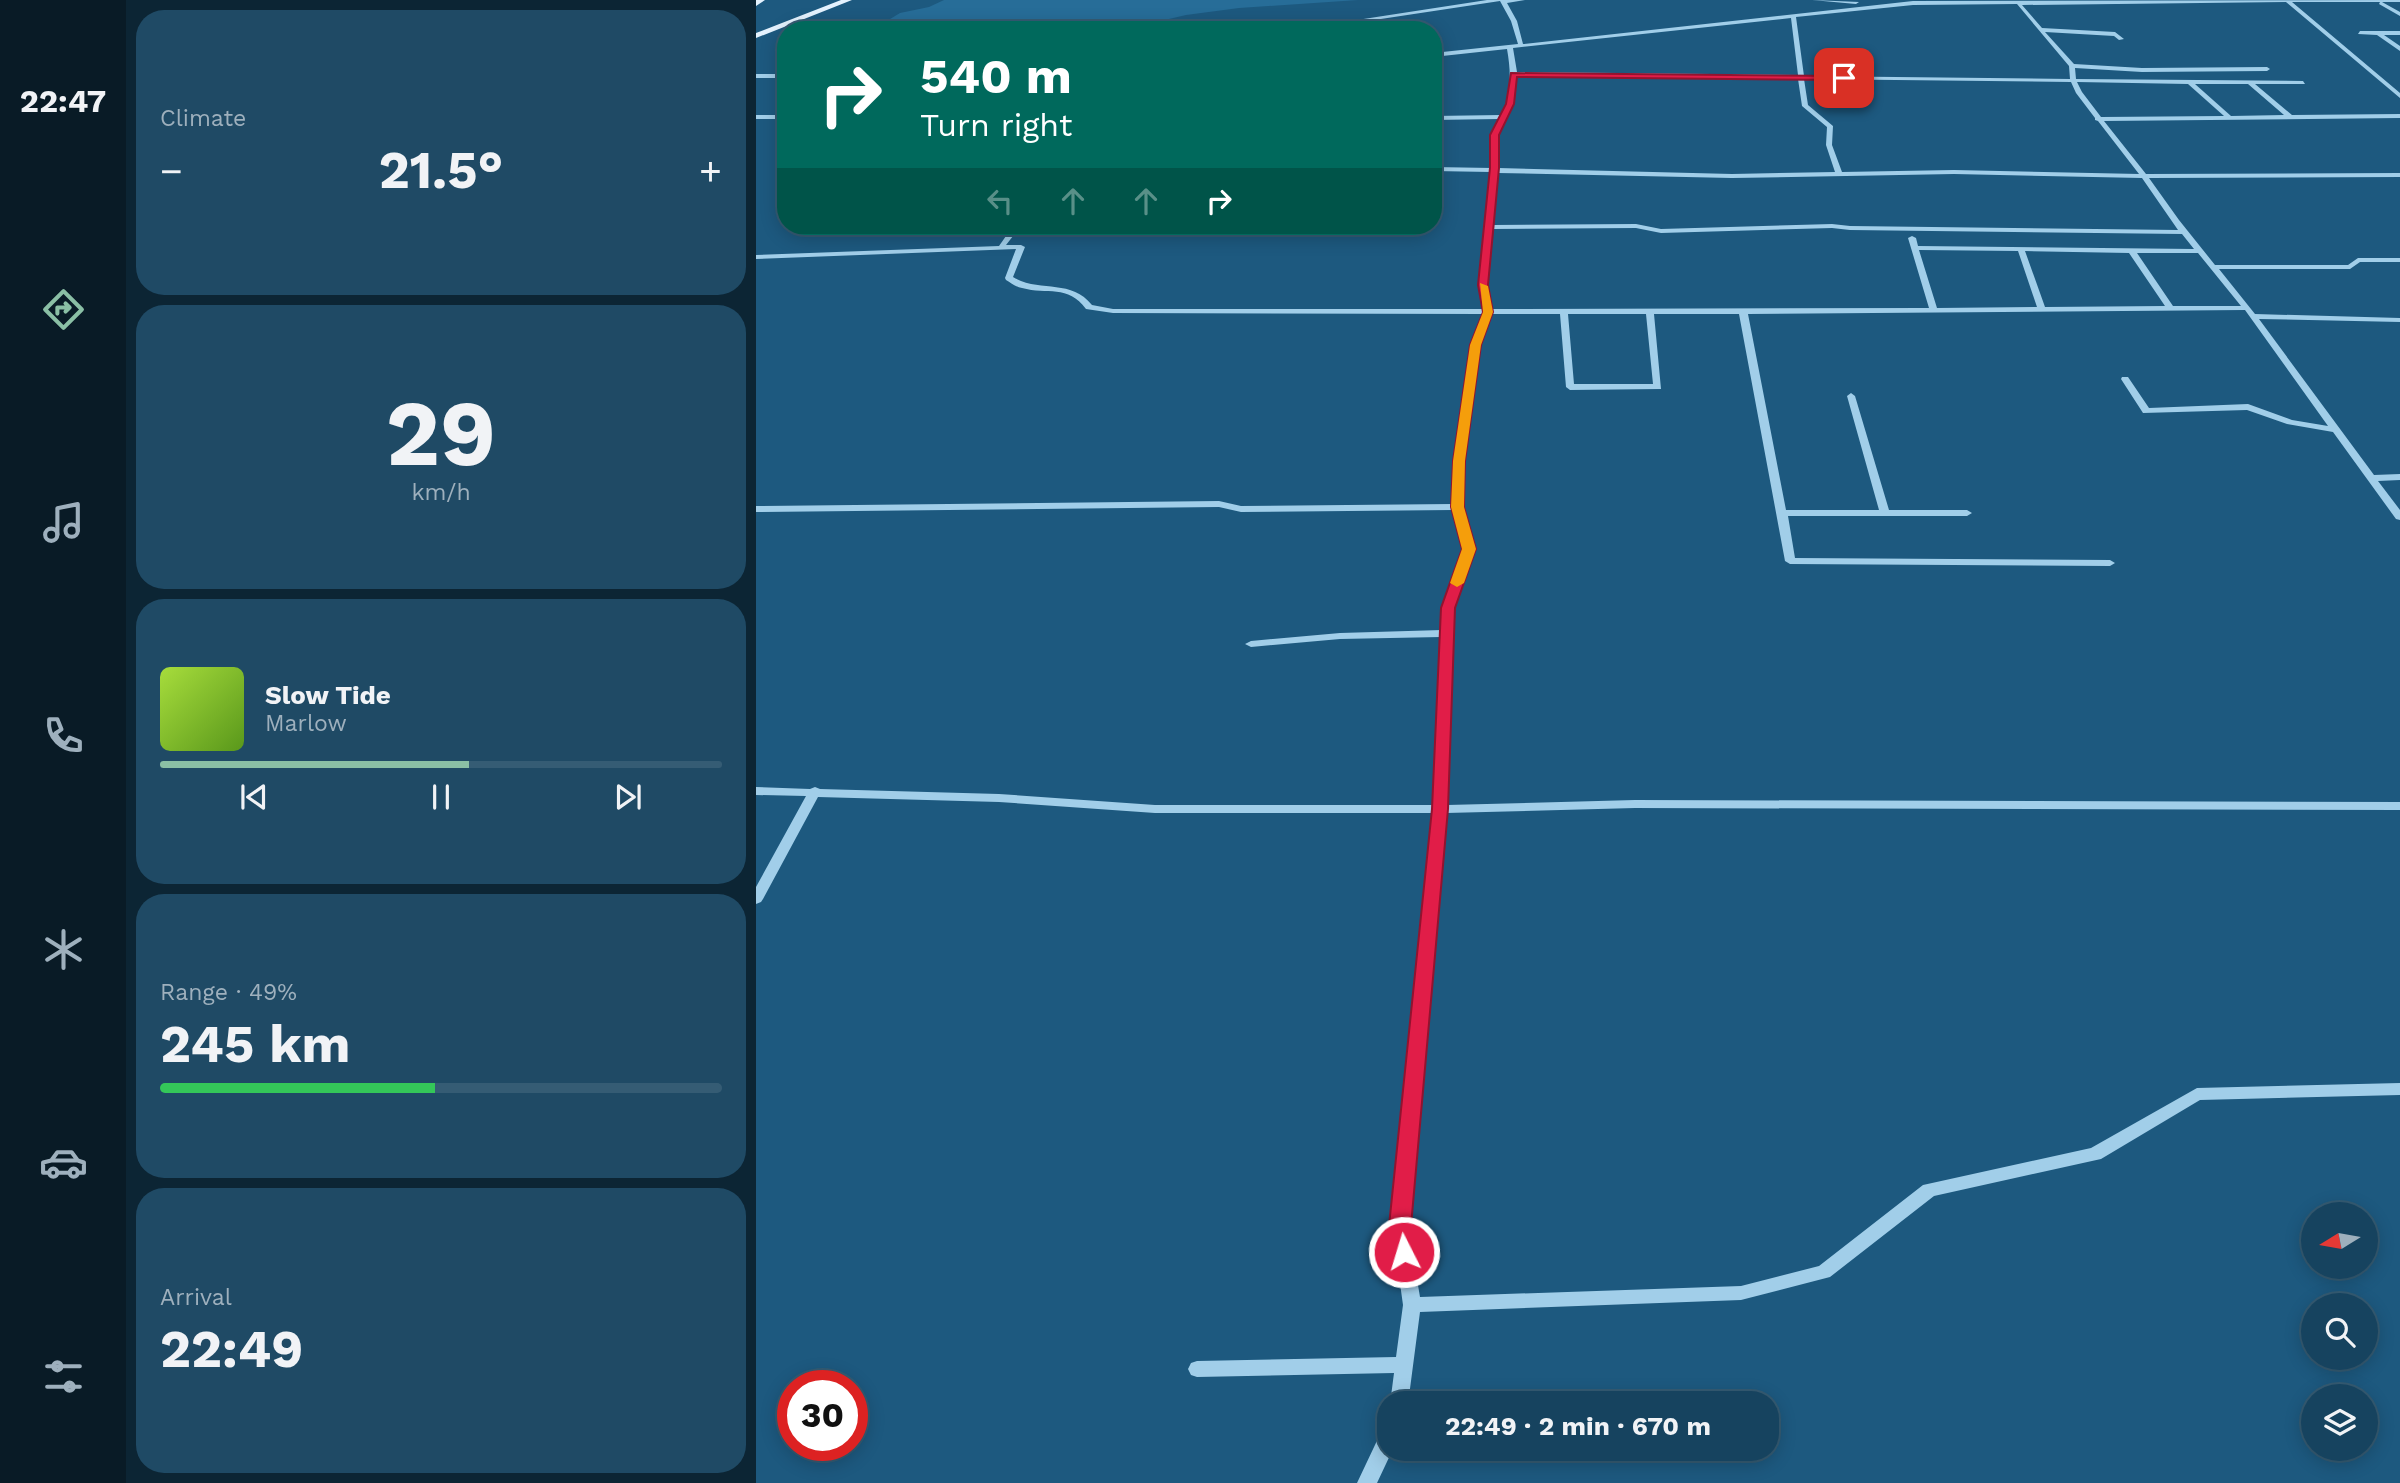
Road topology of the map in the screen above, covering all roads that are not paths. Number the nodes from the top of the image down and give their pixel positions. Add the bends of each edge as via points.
1 (761, 0) edge
2 (848, 0) edge
3 (1522, 0) edge
4 (1815, 0) edge
5 (2286, 0) edge
6 (2326, 0) edge
7 (2400, 0) edge
8 (1502, 1) edge
9 (2020, 1) edge
10 (2142, 1) edge
11 (2370, 1) edge
12 (756, 4) edge
13 (1887, 4) junction
14 (2400, 14) edge
15 (1793, 15) junction
16 (794, 21) edge
17 (1359, 21) edge
18 (777, 28) edge
19 (2041, 30) junction
20 (2360, 33) dead end
21 (2378, 33) junction
22 (2400, 33) edge
23 (756, 36) edge
24 (2121, 39) dead end
25 (1516, 46) junction
26 (2400, 48) edge
27 (1442, 54) edge
28 (2072, 66) junction
29 (2267, 69) dead end
30 (1514, 74) junction
31 (756, 76) edge
32 (777, 76) edge
33 (1800, 79) junction
34 (2074, 79) junction
35 (2191, 83) junction
36 (2250, 83) junction
37 (2303, 83) dead end
38 (2400, 96) edge
39 (2400, 116) edge
40 (756, 117) edge
41 (777, 117) edge
42 (1504, 117) junction
43 (2290, 117) junction
44 (1442, 118) edge
45 (2230, 118) junction
46 (2097, 119) junction
47 (1495, 168) junction
48 (1442, 169) edge
49 (1839, 173) junction
50 (2400, 175) edge
51 (2144, 176) junction
52 (1490, 227) junction
53 (2185, 232) junction
54 (1010, 235) edge
55 (1912, 238) dead end
56 (1002, 246) junction
57 (1916, 248) junction
58 (2021, 250) junction
59 (2132, 251) junction
60 (2201, 251) junction
61 (756, 257) edge
62 (2400, 260) edge
63 (2216, 267) junction
64 (1933, 309) junction
65 (2042, 309) junction
66 (2170, 309) junction
67 (1488, 312) junction
68 (1564, 312) junction
69 (1650, 312) junction
70 (2250, 312) junction
71 (1743, 313) junction
72 (2400, 320) edge
73 (2125, 379) dead end
74 (1851, 396) dead end
75 (2338, 430) junction
76 (2400, 477) edge
77 (2370, 478) junction
78 (1457, 507) junction
79 (756, 509) edge
80 (1782, 513) junction
81 (1885, 513) junction
82 (1968, 513) dead end
83 (2400, 517) edge
84 (2110, 563) dead end
85 (1447, 633) junction
86 (1251, 644) dead end
87 (756, 791) edge
88 (815, 791) junction
89 (2400, 806) edge
90 (1440, 809) junction
91 (756, 899) edge
92 (2400, 1089) edge
93 (1412, 1305) junction
94 (1405, 1365) junction
95 (1198, 1369) dead end
96 (1401, 1391) edge
97 (1377, 1461) edge
98 (1367, 1483) edge

1 - 12 main road
2 - 16 main road
3 - 8 street
4 - 13 street
5 - 6 street
5 - 10 street
5 - 38 street
6 - 11 street
7 - 11 street
8 - 17 street
8 - 25 street via 1519,33
9 - 10 street
9 - 13 street
9 - 19 street
11 - 14 street
13 - 15 street
15 - 25 street
15 - 33 street
18 - 23 main road
19 - 24 street via 2115,34
19 - 28 street
20 - 21 street
21 - 22 street
21 - 26 street
25 - 27 street
25 - 30 street
28 - 29 street
28 - 34 street
30 - 33 street
30 - 42 street
31 - 32 street
33 - 34 street
33 - 49 street via 1805,106 1830,126 1829,145
34 - 35 street
34 - 46 street
35 - 36 street
35 - 45 street
36 - 37 street
36 - 43 street
39 - 43 street
40 - 41 street
42 - 44 street
42 - 47 street via 1494,135
43 - 45 street
45 - 46 street
46 - 51 street
47 - 48 street
47 - 49 street via 1732,176
47 - 52 street
49 - 51 street
50 - 51 street
51 - 53 street
52 - 53 street
52 - 67 street via 1483,285
53 - 60 street
54 - 56 street
55 - 57 street
56 - 61 street
56 - 67 street via 1021,247 1009,278 1022,286 1080,295 1089,307 1113,312
57 - 58 street
57 - 64 street
58 - 59 street
58 - 65 street
59 - 60 street
59 - 66 street
60 - 63 street
62 - 63 street via 2358,260 2350,267
63 - 70 street
64 - 65 street
64 - 71 street
65 - 66 street
66 - 70 street
67 - 68 street
67 - 78 street via 1475,345
68 - 69 street
68 - 69 street via 1570,387 1658,387
69 - 71 street
70 - 72 street
70 - 75 street
71 - 80 street
73 - 75 street via 2146,411 2248,407 2290,422
74 - 81 street
75 - 77 street
76 - 77 street
77 - 83 street
78 - 79 street via 1241,509 1219,504
78 - 85 street via 1469,549 1448,608
80 - 81 street
80 - 84 street via 1790,561
81 - 82 street
85 - 86 street
85 - 90 street
87 - 88 street
88 - 90 street via 1155,808
88 - 91 street
89 - 90 street via 1635,803
90 - 93 street via 1400,1226
92 - 93 street via 2197,1094 2095,1154 1929,1190 1824,1272 1741,1293
93 - 94 street
94 - 95 street
94 - 96 street
97 - 98 street

